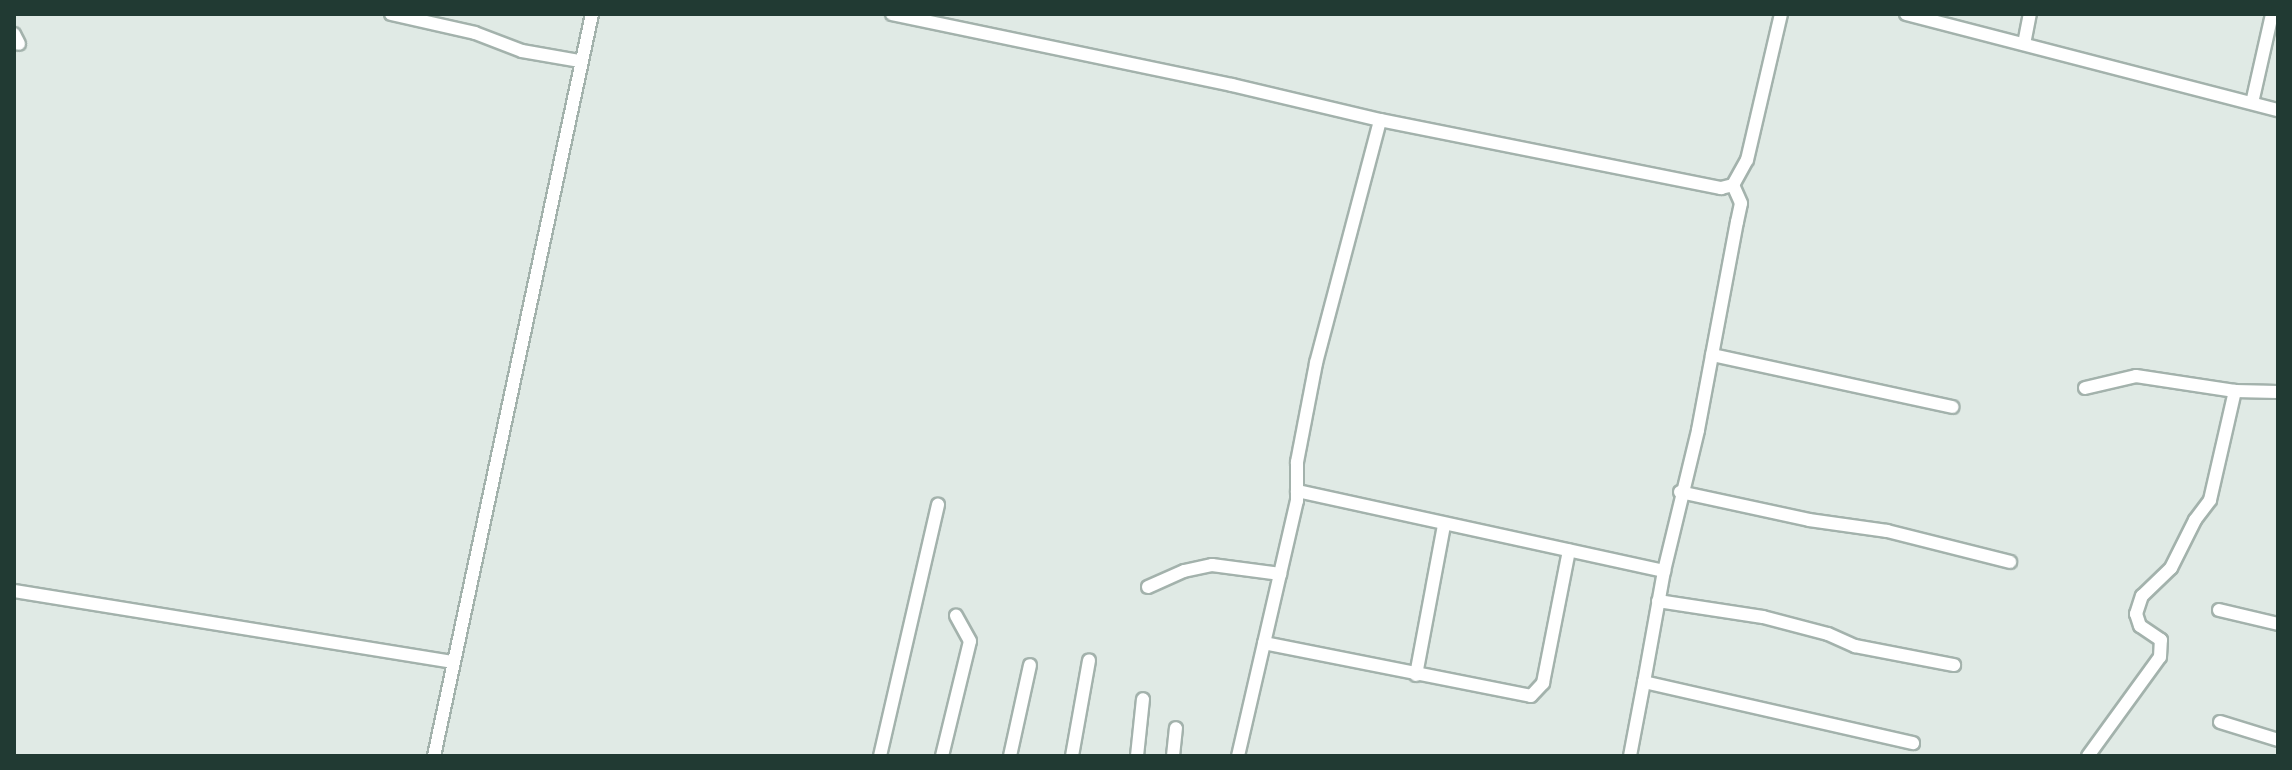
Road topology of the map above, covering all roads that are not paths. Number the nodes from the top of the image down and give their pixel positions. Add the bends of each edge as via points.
1 (391, 14) edge
2 (592, 14) edge
3 (892, 14) edge
4 (1781, 14) edge
5 (1906, 14) edge
6 (2030, 14) edge
7 (2272, 14) edge
8 (2024, 44) junction
9 (580, 61) junction
10 (2252, 103) junction
11 (2278, 110) edge
12 (1380, 120) junction
13 (1733, 185) junction
14 (1712, 355) junction
15 (2085, 388) dead end
16 (2235, 391) junction
17 (2278, 392) edge
18 (1952, 407) dead end
19 (1297, 491) junction
20 (1680, 492) junction
21 (938, 505) dead end
22 (1444, 525) junction
23 (1569, 551) junction
24 (2010, 562) dead end
25 (1664, 571) junction
26 (1280, 574) junction
27 (1148, 587) dead end
28 (14, 591) edge
29 (1658, 601) junction
30 (2219, 610) dead end
31 (956, 616) dead end
32 (2278, 624) edge
33 (1264, 643) junction
34 (1089, 661) dead end
35 (452, 662) junction
36 (1030, 665) dead end
37 (1954, 665) dead end
38 (1416, 675) junction
39 (1644, 682) junction
40 (1143, 699) dead end
41 (2220, 722) dead end
42 (1176, 728) dead end
43 (2278, 740) edge
44 (1913, 743) dead end
45 (434, 756) edge
46 (880, 756) edge
47 (942, 756) edge
48 (1010, 756) edge
49 (1072, 756) edge
50 (1137, 756) edge
51 (1173, 756) edge
52 (1238, 756) edge
53 (1630, 756) edge
54 (2088, 756) edge

1 - 9 street via 475,33 522,51
2 - 9 street
3 - 12 street
4 - 13 street via 1747,160
5 - 8 street
6 - 8 street
7 - 10 street
8 - 10 street
9 - 35 street
10 - 11 street
12 - 13 street via 1707,186
12 - 19 street via 1316,363 1297,462
13 - 14 street via 1741,203
14 - 18 street
14 - 20 street
15 - 16 street via 2136,376
16 - 17 street
16 - 54 street via 2210,500 2171,568 2142,596 2136,614 2140,626 2161,640 2160,657
19 - 22 street
19 - 26 street
20 - 24 street via 1887,531
20 - 25 street
21 - 46 street
22 - 23 street
22 - 38 street
23 - 25 street
23 - 38 street via 1539,691 1520,696
25 - 29 street
26 - 27 street via 1212,565
26 - 33 street
28 - 35 street
29 - 37 street via 1763,617 1855,646
29 - 39 street
30 - 32 street
31 - 47 street via 970,641
33 - 38 street
33 - 52 street
34 - 49 street
35 - 45 street
36 - 48 street
39 - 44 street
39 - 53 street
40 - 50 street
41 - 43 street
42 - 51 street

